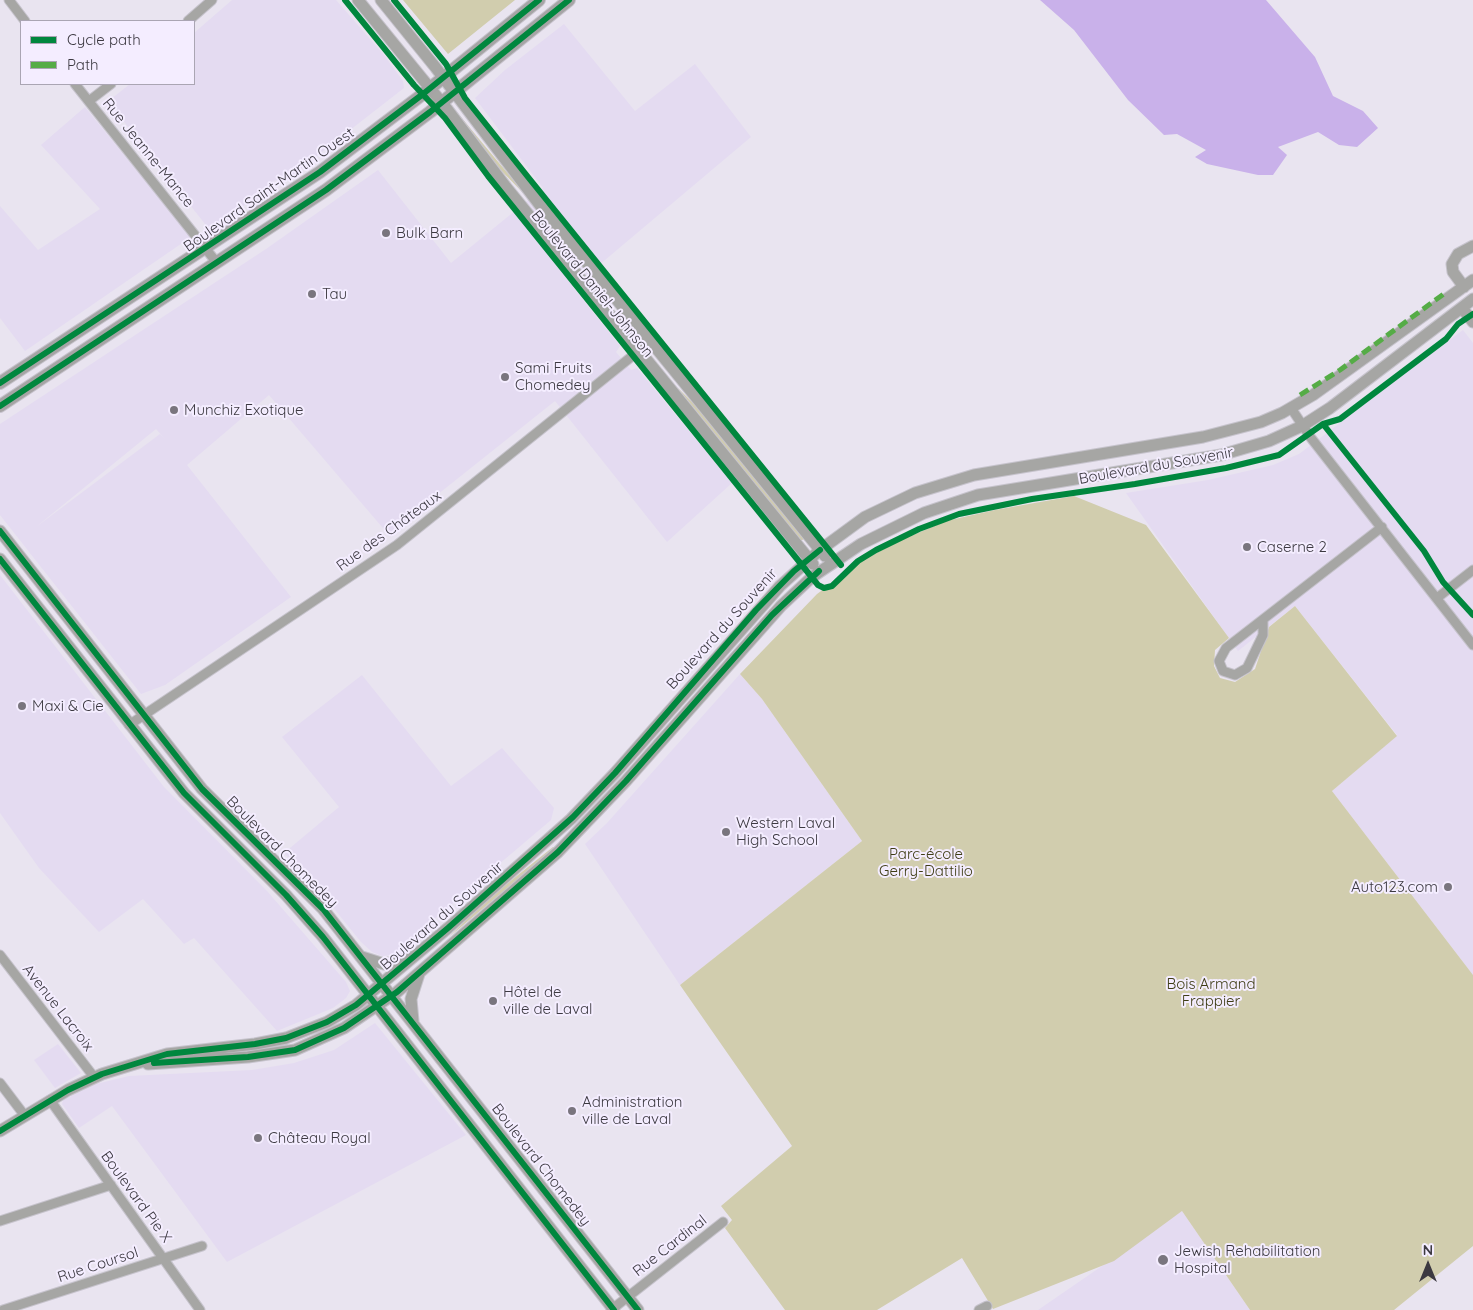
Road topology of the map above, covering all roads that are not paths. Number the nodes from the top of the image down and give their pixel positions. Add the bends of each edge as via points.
1 (8, 0) edge
2 (212, 0) edge
3 (358, 0) edge
4 (382, 0) edge
5 (539, 0) edge
6 (569, 0) edge
7 (25, 20) edge
8 (189, 20) edge
9 (443, 78) junction
10 (76, 85) edge
11 (110, 85) edge
12 (430, 89) junction
13 (454, 92) junction
14 (89, 101) junction
15 (442, 102) junction
16 (1473, 246) edge
17 (206, 249) junction
18 (217, 263) junction
19 (1468, 283) edge
20 (1473, 299) edge
21 (1462, 308) junction
22 (1473, 322) edge
23 (651, 341) junction
24 (639, 350) junction
25 (0, 384) edge
26 (0, 406) edge
27 (1291, 408) junction
28 (1302, 426) junction
29 (1382, 527) junction
30 (0, 531) edge
31 (820, 550) junction
32 (0, 559) edge
33 (808, 559) junction
34 (830, 563) junction
35 (1473, 570) edge
36 (819, 571) junction
37 (1437, 598) junction
38 (1263, 620) junction
39 (1473, 645) edge
40 (143, 714) junction
41 (129, 725) junction
42 (0, 955) edge
43 (415, 956) junction
44 (361, 957) junction
45 (420, 972) junction
46 (382, 984) junction
47 (369, 994) junction
48 (392, 995) junction
49 (377, 1006) junction
50 (413, 1022) junction
51 (126, 1066) junction
52 (94, 1077) junction
53 (0, 1083) edge
54 (50, 1100) junction
55 (25, 1116) junction
56 (0, 1131) edge
57 (111, 1185) junction
58 (0, 1221) edge
59 (724, 1222) dead end
60 (202, 1246) dead end
61 (163, 1258) junction
62 (628, 1296) junction
63 (613, 1309) edge
64 (3, 1310) edge
65 (200, 1310) edge
66 (638, 1310) edge

1 - 7 street
2 - 8 street
3 - 12 street, Boulevard Daniel-Johnson
4 - 9 street, Boulevard Daniel-Johnson
5 - 9 main road, Boulevard Saint-Martin Ouest
6 - 13 main road, Boulevard Saint-Martin Ouest
9 - 12 main road, Boulevard Saint-Martin Ouest
9 - 13 street, Boulevard Daniel-Johnson
10 - 14 street, Rue Jeanne-Mance
11 - 14 street
12 - 15 street, Boulevard Daniel-Johnson
12 - 17 main road, Boulevard Saint-Martin Ouest via 326,168
13 - 15 main road, Boulevard Saint-Martin Ouest
13 - 23 street, Boulevard Daniel-Johnson
14 - 17 street, Rue Jeanne-Mance
15 - 18 main road, Boulevard Saint-Martin Ouest via 326,190
15 - 24 street, Boulevard Daniel-Johnson
16 - 19 street via 1458,254 1452,264 1453,272
17 - 18 street, Rue Jeanne-Mance
17 - 25 main road, Boulevard Saint-Martin Ouest
18 - 26 main road, Boulevard Saint-Martin Ouest
19 - 27 street, Boulevard du Souvenir via 1350,370
20 - 21 street, Boulevard du Souvenir
21 - 22 street
21 - 28 street, Boulevard du Souvenir
23 - 24 street, Rue des Châteaux
23 - 31 street, Boulevard Daniel-Johnson
24 - 33 street, Boulevard Daniel-Johnson
24 - 40 street, Rue des Châteaux via 397,545
27 - 28 street
27 - 31 street, Boulevard du Souvenir via 1261,422 1214,435 1004,469 942,484 865,517
28 - 29 street
28 - 34 street, Boulevard du Souvenir via 1260,445 1226,454 1013,489 955,502 892,527
29 - 37 street
29 - 38 street
30 - 40 street, Boulevard Chomedey
31 - 33 street, Boulevard du Souvenir
31 - 34 street, Boulevard Daniel-Johnson
32 - 41 street, Boulevard Chomedey
33 - 36 street, Boulevard Daniel-Johnson
33 - 43 street, Boulevard du Souvenir via 756,610 573,817
34 - 36 street, Boulevard du Souvenir
35 - 37 street
36 - 45 street, Boulevard du Souvenir via 776,610 626,782 558,852
37 - 39 street
38 - 38 street via 1223,652 1219,661 1224,671 1235,675 1247,668 1264,634
40 - 41 street, Rue des Châteaux
40 - 44 street, Boulevard Chomedey via 207,795 306,890
41 - 47 street, Boulevard Chomedey via 200,810 298,908
42 - 52 street, Avenue Lacroix
43 - 44 street via 384,964
43 - 46 street, Boulevard du Souvenir
44 - 46 street, Boulevard Chomedey
45 - 48 street, Boulevard du Souvenir
45 - 50 street via 411,999
46 - 47 street, Boulevard du Souvenir
46 - 48 street, Boulevard Chomedey
47 - 49 street, Boulevard Chomedey
47 - 51 street, Boulevard du Souvenir via 334,1019 293,1036 167,1054
48 - 49 street, Boulevard du Souvenir
48 - 50 street, Boulevard Chomedey
49 - 51 street, Boulevard du Souvenir via 337,1032 282,1053
49 - 63 street, Boulevard Chomedey
50 - 62 street, Boulevard Chomedey
51 - 52 street
52 - 54 street
53 - 55 street
54 - 55 street
54 - 57 street, Boulevard Pie X
55 - 56 street
57 - 58 street
57 - 61 street, Boulevard Pie X
59 - 62 street, Rue Cardinal
60 - 61 street, Rue Coursol
61 - 64 street, Rue Coursol
61 - 65 street, Boulevard Pie X
62 - 63 street, Rue Cardinal
62 - 66 street, Boulevard Chomedey

